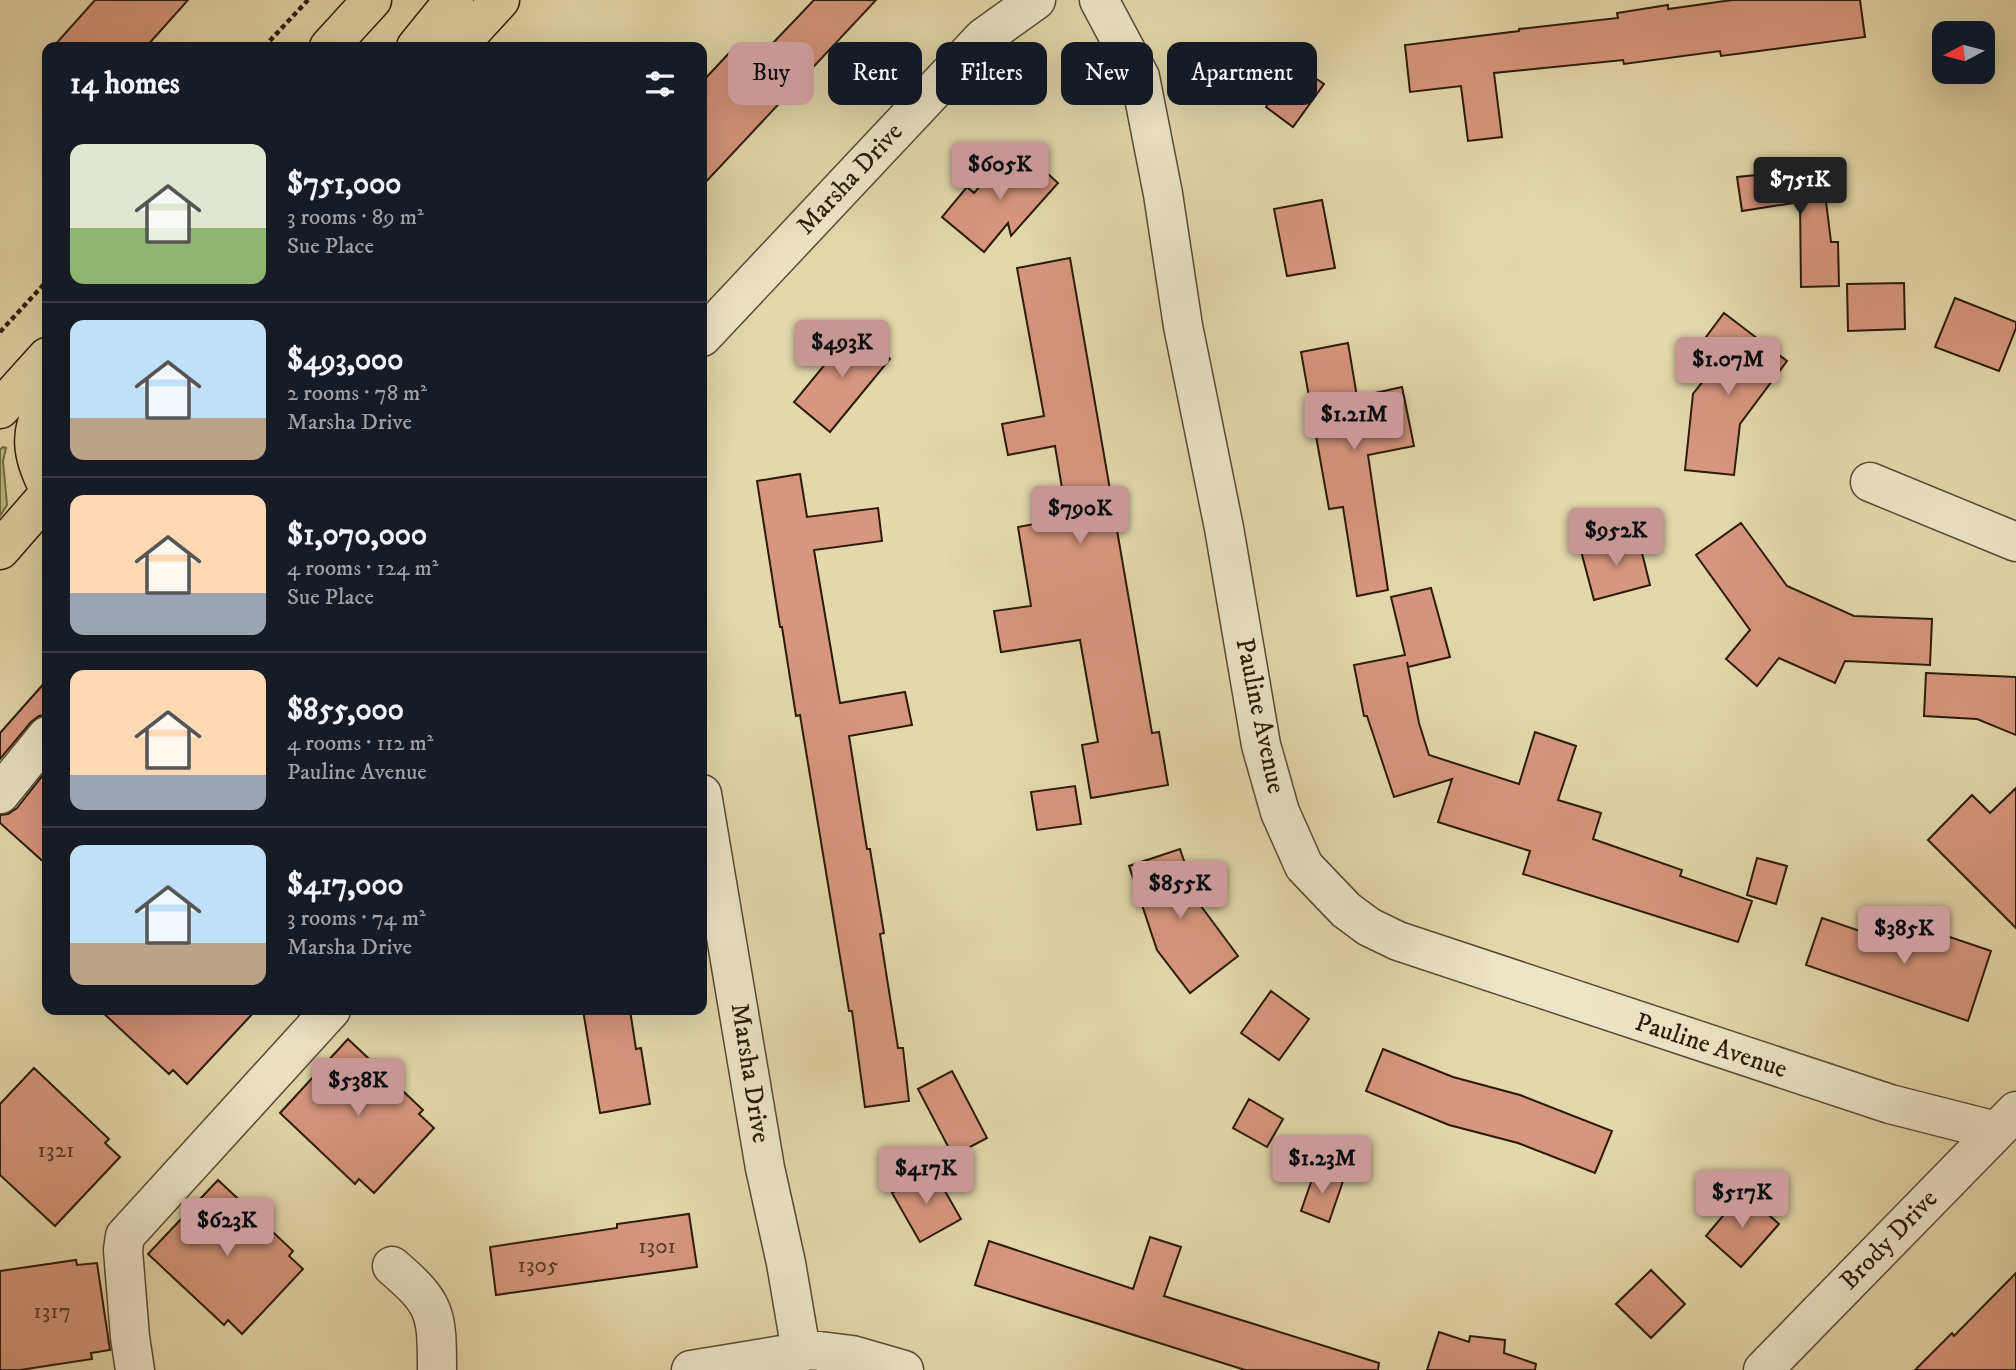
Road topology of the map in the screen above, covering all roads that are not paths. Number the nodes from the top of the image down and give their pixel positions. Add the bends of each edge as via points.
1 (372, 0) edge
2 (454, 0) edge
3 (500, 0) edge
4 (1036, 0) edge
5 (1099, 0) edge
6 (334, 42) edge
7 (420, 42) edge
8 (462, 42) edge
9 (707, 332) edge
10 (42, 363) edge
11 (0, 409) edge
12 (42, 414) edge
13 (42, 475) edge
14 (1870, 482) dead end
15 (42, 502) edge
16 (2016, 542) edge
17 (0, 550) edge
18 (42, 742) edge
19 (0, 794) edge
20 (707, 823) edge
21 (326, 1015) edge
22 (2006, 1121) edge
23 (392, 1266) dead end
24 (801, 1351) junction
25 (135, 1370) edge
26 (437, 1370) edge
27 (691, 1370) edge
28 (904, 1370) edge
29 (1763, 1370) edge

1 - 6 main road
2 - 7 main road
3 - 8 main road
4 - 9 street, Marsha Drive via 983,38
5 - 22 street, Pauline Avenue via 1140,76 1261,745 1280,812 1304,866 1346,910 1398,941 1877,1100
10 - 11 main road
12 - 13 main road via 33,448
14 - 16 street
15 - 17 main road
18 - 19 street
20 - 24 street, Marsha Drive
21 - 25 street via 125,1236
22 - 29 street, Brody Drive
23 - 26 street via 431,1305 438,1335
24 - 27 street
24 - 28 street via 852,1355

